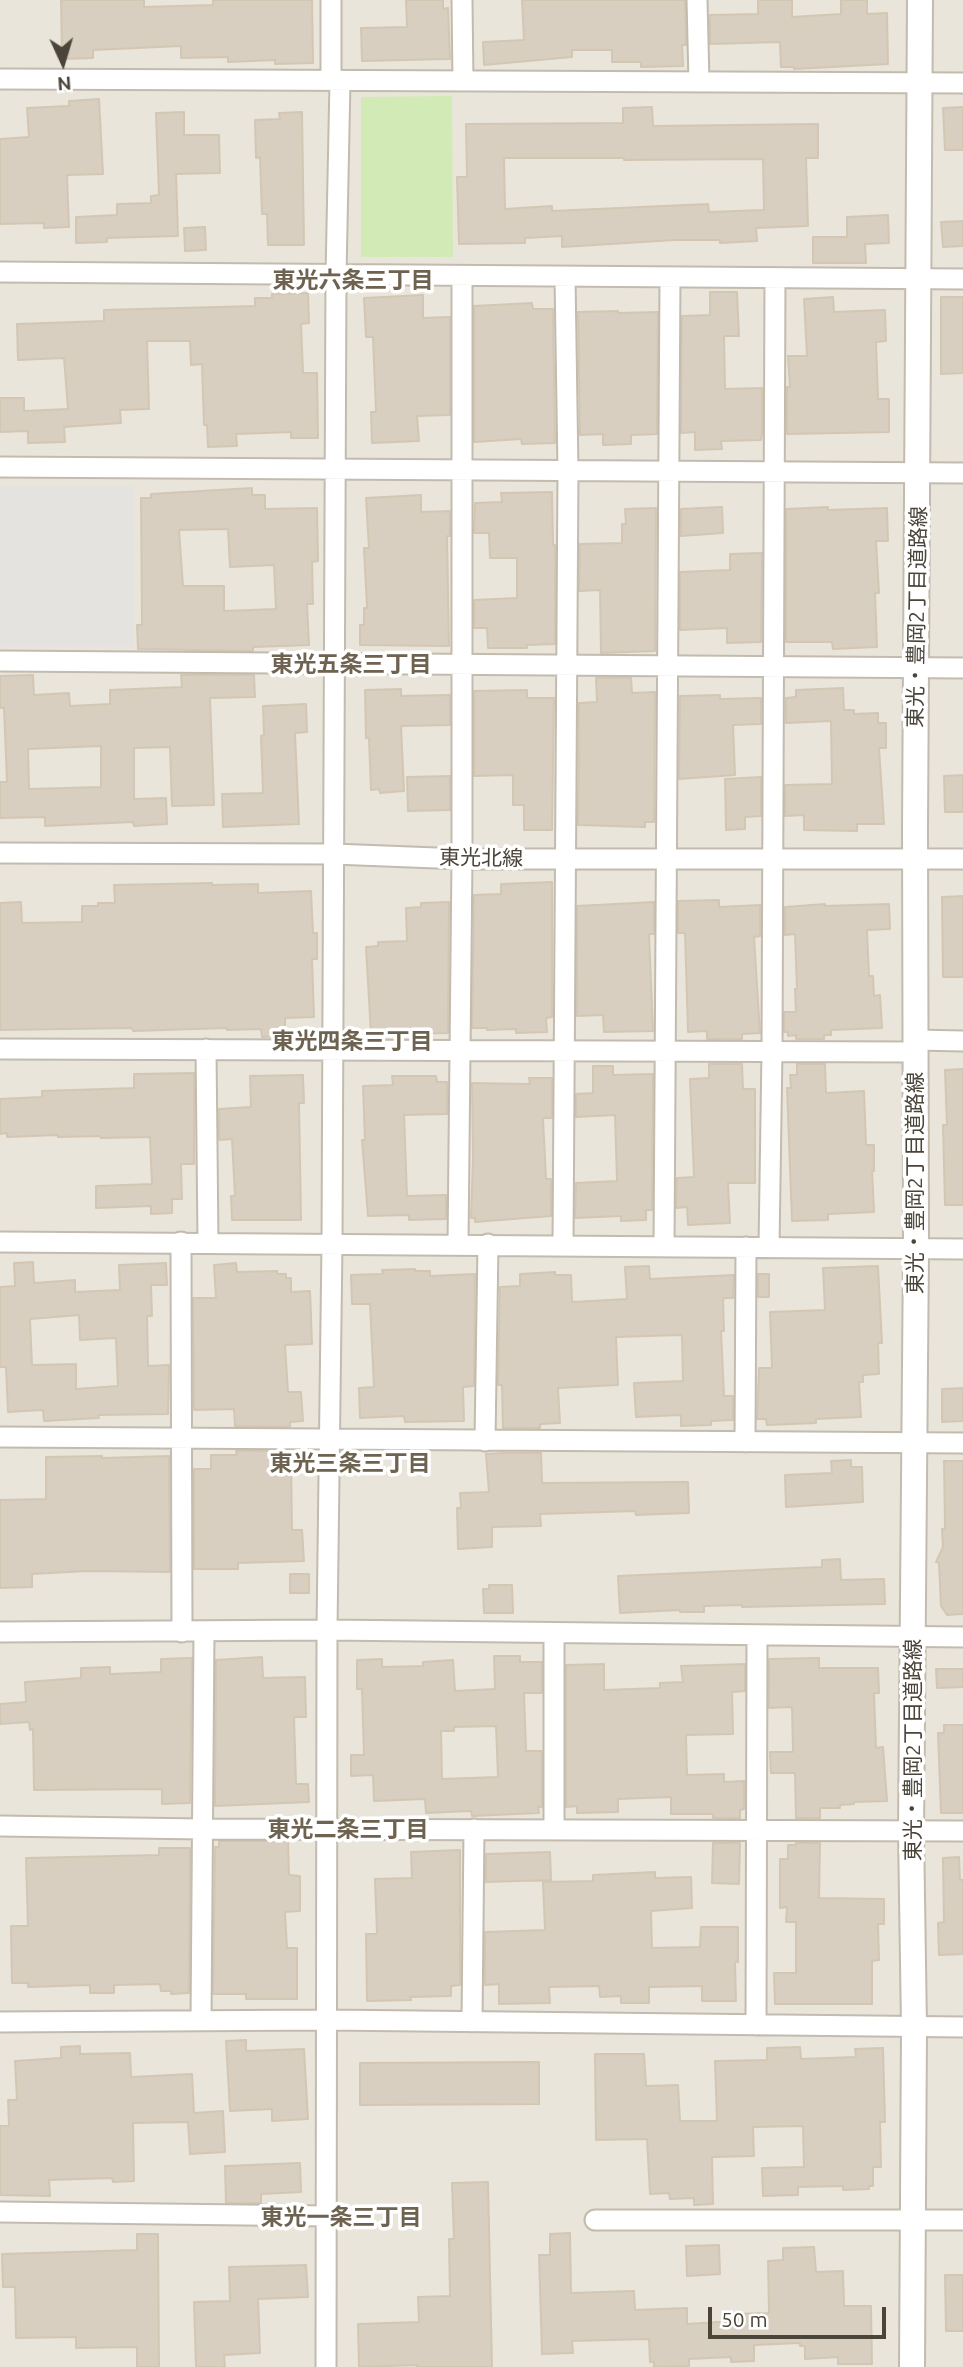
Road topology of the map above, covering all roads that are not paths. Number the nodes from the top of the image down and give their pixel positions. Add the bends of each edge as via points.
1 (331, 0) edge
2 (462, 0) edge
3 (698, 0) edge
4 (920, 0) edge
5 (0, 79) edge
6 (335, 80) junction
7 (463, 81) junction
8 (699, 82) junction
9 (920, 82) junction
10 (963, 83) edge
11 (0, 272) edge
12 (336, 275) junction
13 (462, 276) junction
14 (565, 277) junction
15 (670, 278) junction
16 (775, 278) junction
17 (917, 278) junction
18 (963, 279) edge
19 (0, 467) edge
20 (336, 469) junction
21 (462, 470) junction
22 (568, 471) junction
23 (669, 472) junction
24 (919, 472) junction
25 (775, 473) junction
26 (963, 473) edge
27 (0, 661) edge
28 (336, 663) junction
29 (462, 664) junction
30 (567, 665) junction
31 (668, 666) junction
32 (774, 667) junction
33 (916, 668) junction
34 (963, 668) edge
35 (0, 853) edge
36 (333, 855) junction
37 (462, 859) junction
38 (565, 859) junction
39 (668, 859) junction
40 (773, 859) junction
41 (916, 859) junction
42 (963, 859) edge
43 (963, 1041) edge
44 (915, 1046) junction
45 (0, 1049) edge
46 (206, 1049) junction
47 (333, 1049) junction
48 (461, 1049) junction
49 (564, 1050) junction
50 (667, 1050) junction
51 (772, 1051) junction
52 (0, 1242) edge
53 (181, 1242) junction
54 (208, 1243) junction
55 (332, 1243) junction
56 (458, 1244) junction
57 (488, 1244) junction
58 (563, 1244) junction
59 (664, 1247) junction
60 (746, 1247) junction
61 (769, 1247) junction
62 (916, 1249) junction
63 (963, 1249) edge
64 (0, 1437) edge
65 (182, 1439) junction
66 (329, 1440) junction
67 (485, 1441) junction
68 (745, 1442) junction
69 (914, 1442) junction
70 (963, 1443) edge
71 (327, 1630) junction
72 (0, 1632) edge
73 (182, 1632) junction
74 (204, 1632) junction
75 (554, 1633) junction
76 (757, 1636) junction
77 (914, 1637) junction
78 (963, 1637) edge
79 (0, 1826) edge
80 (328, 1828) junction
81 (202, 1829) junction
82 (474, 1829) junction
83 (554, 1829) junction
84 (757, 1830) junction
85 (911, 1830) junction
86 (963, 1831) edge
87 (327, 2020) junction
88 (201, 2021) junction
89 (0, 2022) edge
90 (472, 2022) junction
91 (756, 2025) junction
92 (914, 2026) junction
93 (963, 2027) edge
94 (0, 2212) edge
95 (327, 2216) junction
96 (913, 2219) junction
97 (595, 2220) dead end
98 (963, 2220) edge
99 (326, 2367) edge
100 (912, 2367) edge

1 - 6 street
2 - 7 street
3 - 8 street
4 - 9 street, 東光・豊岡2丁目道路線
5 - 6 street
6 - 7 street
6 - 12 street
7 - 8 street
8 - 9 street
9 - 10 street
9 - 17 street, 東光・豊岡2丁目道路線
11 - 12 street
12 - 13 street
12 - 20 street
13 - 14 street
13 - 21 street
14 - 15 street
14 - 22 street
15 - 16 street
15 - 23 street
16 - 17 street
16 - 25 street
17 - 18 street
17 - 24 street, 東光・豊岡2丁目道路線
19 - 20 street
20 - 21 street
20 - 28 street
21 - 22 street
21 - 29 street
22 - 23 street
22 - 30 street
23 - 25 street
23 - 31 street
24 - 25 street
24 - 26 street
24 - 33 street, 東光・豊岡2丁目道路線
25 - 32 street
27 - 28 street
28 - 29 street
28 - 36 street
29 - 30 street
29 - 37 street
30 - 31 street
30 - 38 street
31 - 32 street
31 - 39 street
32 - 33 street
32 - 40 street
33 - 34 street
33 - 41 street, 東光・豊岡2丁目道路線
35 - 36 street, 東光北線
36 - 37 street, 東光北線
36 - 47 street
37 - 38 street, 東光北線
37 - 48 street
38 - 39 street, 東光北線
38 - 49 street
39 - 40 street, 東光北線
39 - 50 street
40 - 41 street, 東光北線
40 - 51 street
41 - 42 street, 東光北線
41 - 44 street, 東光・豊岡2丁目道路線
43 - 44 street
44 - 51 street
44 - 62 street, 東光・豊岡2丁目道路線
45 - 46 street
46 - 47 street
46 - 54 street
47 - 48 street
47 - 55 street
48 - 49 street
48 - 56 street
49 - 50 street
49 - 58 street
50 - 51 street
50 - 59 street
51 - 61 street
52 - 53 street
53 - 54 street
53 - 65 street
54 - 55 street
55 - 56 street
55 - 66 street
56 - 57 street
57 - 58 street
57 - 67 street
58 - 59 street
59 - 60 street
60 - 61 street
60 - 68 street
61 - 62 street
62 - 63 street
62 - 69 street, 東光・豊岡2丁目道路線
64 - 65 street
65 - 66 street
65 - 73 street
66 - 67 street
66 - 71 street
67 - 68 street
68 - 69 street
69 - 70 street
69 - 77 street, 東光・豊岡2丁目道路線
71 - 74 street
71 - 75 street
71 - 80 street
72 - 73 street
73 - 74 street
74 - 81 street
75 - 76 street
75 - 83 street
76 - 77 street
76 - 84 street
77 - 78 street
77 - 85 street, 東光・豊岡2丁目道路線
79 - 81 street
80 - 81 street
80 - 82 street
80 - 87 street
81 - 88 street
82 - 83 street
82 - 90 street
83 - 84 street
84 - 85 street
84 - 91 street
85 - 86 street
85 - 92 street, 東光・豊岡2丁目道路線
87 - 88 street
87 - 90 street
87 - 95 street
88 - 89 street
90 - 91 street
91 - 92 street
92 - 93 street
92 - 96 street, 東光・豊岡2丁目道路線
94 - 95 street
95 - 99 street
96 - 97 street
96 - 98 street
96 - 100 street, 東光・豊岡2丁目道路線

